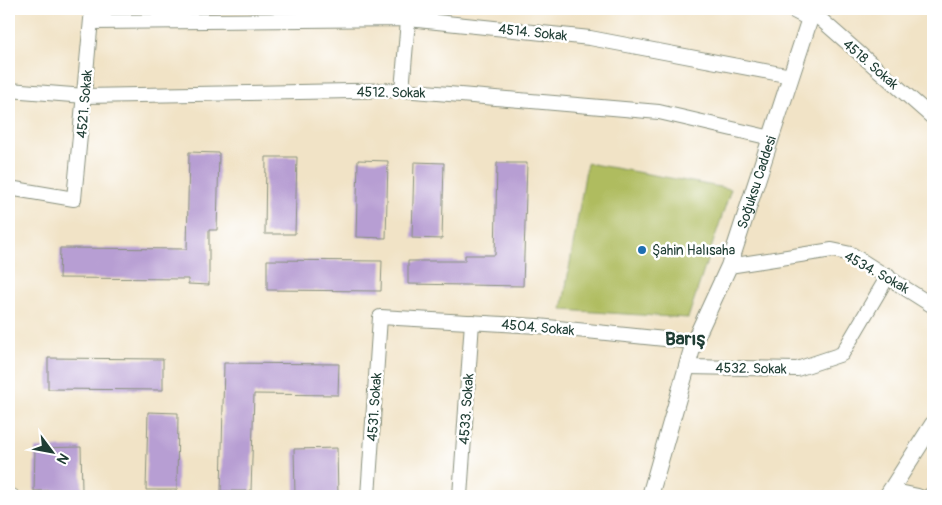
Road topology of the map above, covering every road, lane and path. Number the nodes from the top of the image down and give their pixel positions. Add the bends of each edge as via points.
1 (790, 9) edge
2 (810, 12) edge
3 (408, 14) edge
4 (92, 15) edge
5 (791, 76) junction
6 (9, 90) edge
7 (402, 90) junction
8 (85, 96) junction
9 (933, 118) edge
10 (771, 138) junction
11 (9, 188) edge
12 (729, 266) junction
13 (888, 276) junction
14 (933, 306) edge
15 (380, 317) joint
16 (472, 322) junction
17 (694, 342) junction
18 (687, 367) junction
19 (933, 424) edge
20 (888, 493) edge
21 (933, 494) edge
22 (368, 496) edge
23 (460, 496) edge
24 (650, 496) edge
25 (918, 496) edge
26 (929, 496) edge

1 - 2 street, 4518. Sokak
2 - 5 street, Soğuksu Caddesi
2 - 9 street, 4518. Sokak
3 - 4 street, 4514. Sokak
3 - 5 street, 4514. Sokak via 590,38
3 - 7 street
4 - 8 street, 4521. Sokak
5 - 10 street, Soğuksu Caddesi
6 - 8 street, 4512. Sokak
7 - 8 street, 4512. Sokak
7 - 10 street, 4512. Sokak via 659,112
8 - 11 street, 4521. Sokak via 74,200
10 - 12 street, Soğuksu Caddesi
12 - 13 street, 4534. Sokak via 832,250 851,254
12 - 17 street, Soğuksu Caddesi
13 - 14 street, 4534. Sokak
13 - 18 street, 4532. Sokak via 842,354 797,369
15 - 16 street, 4504. Sokak
15 - 22 street, 4531. Sokak
16 - 17 street, 4504. Sokak
16 - 23 street, 4533. Sokak
17 - 18 street, Soğuksu Caddesi
18 - 24 street, Soğuksu Caddesi
19 - 20 street
20 - 25 street
21 - 26 street

